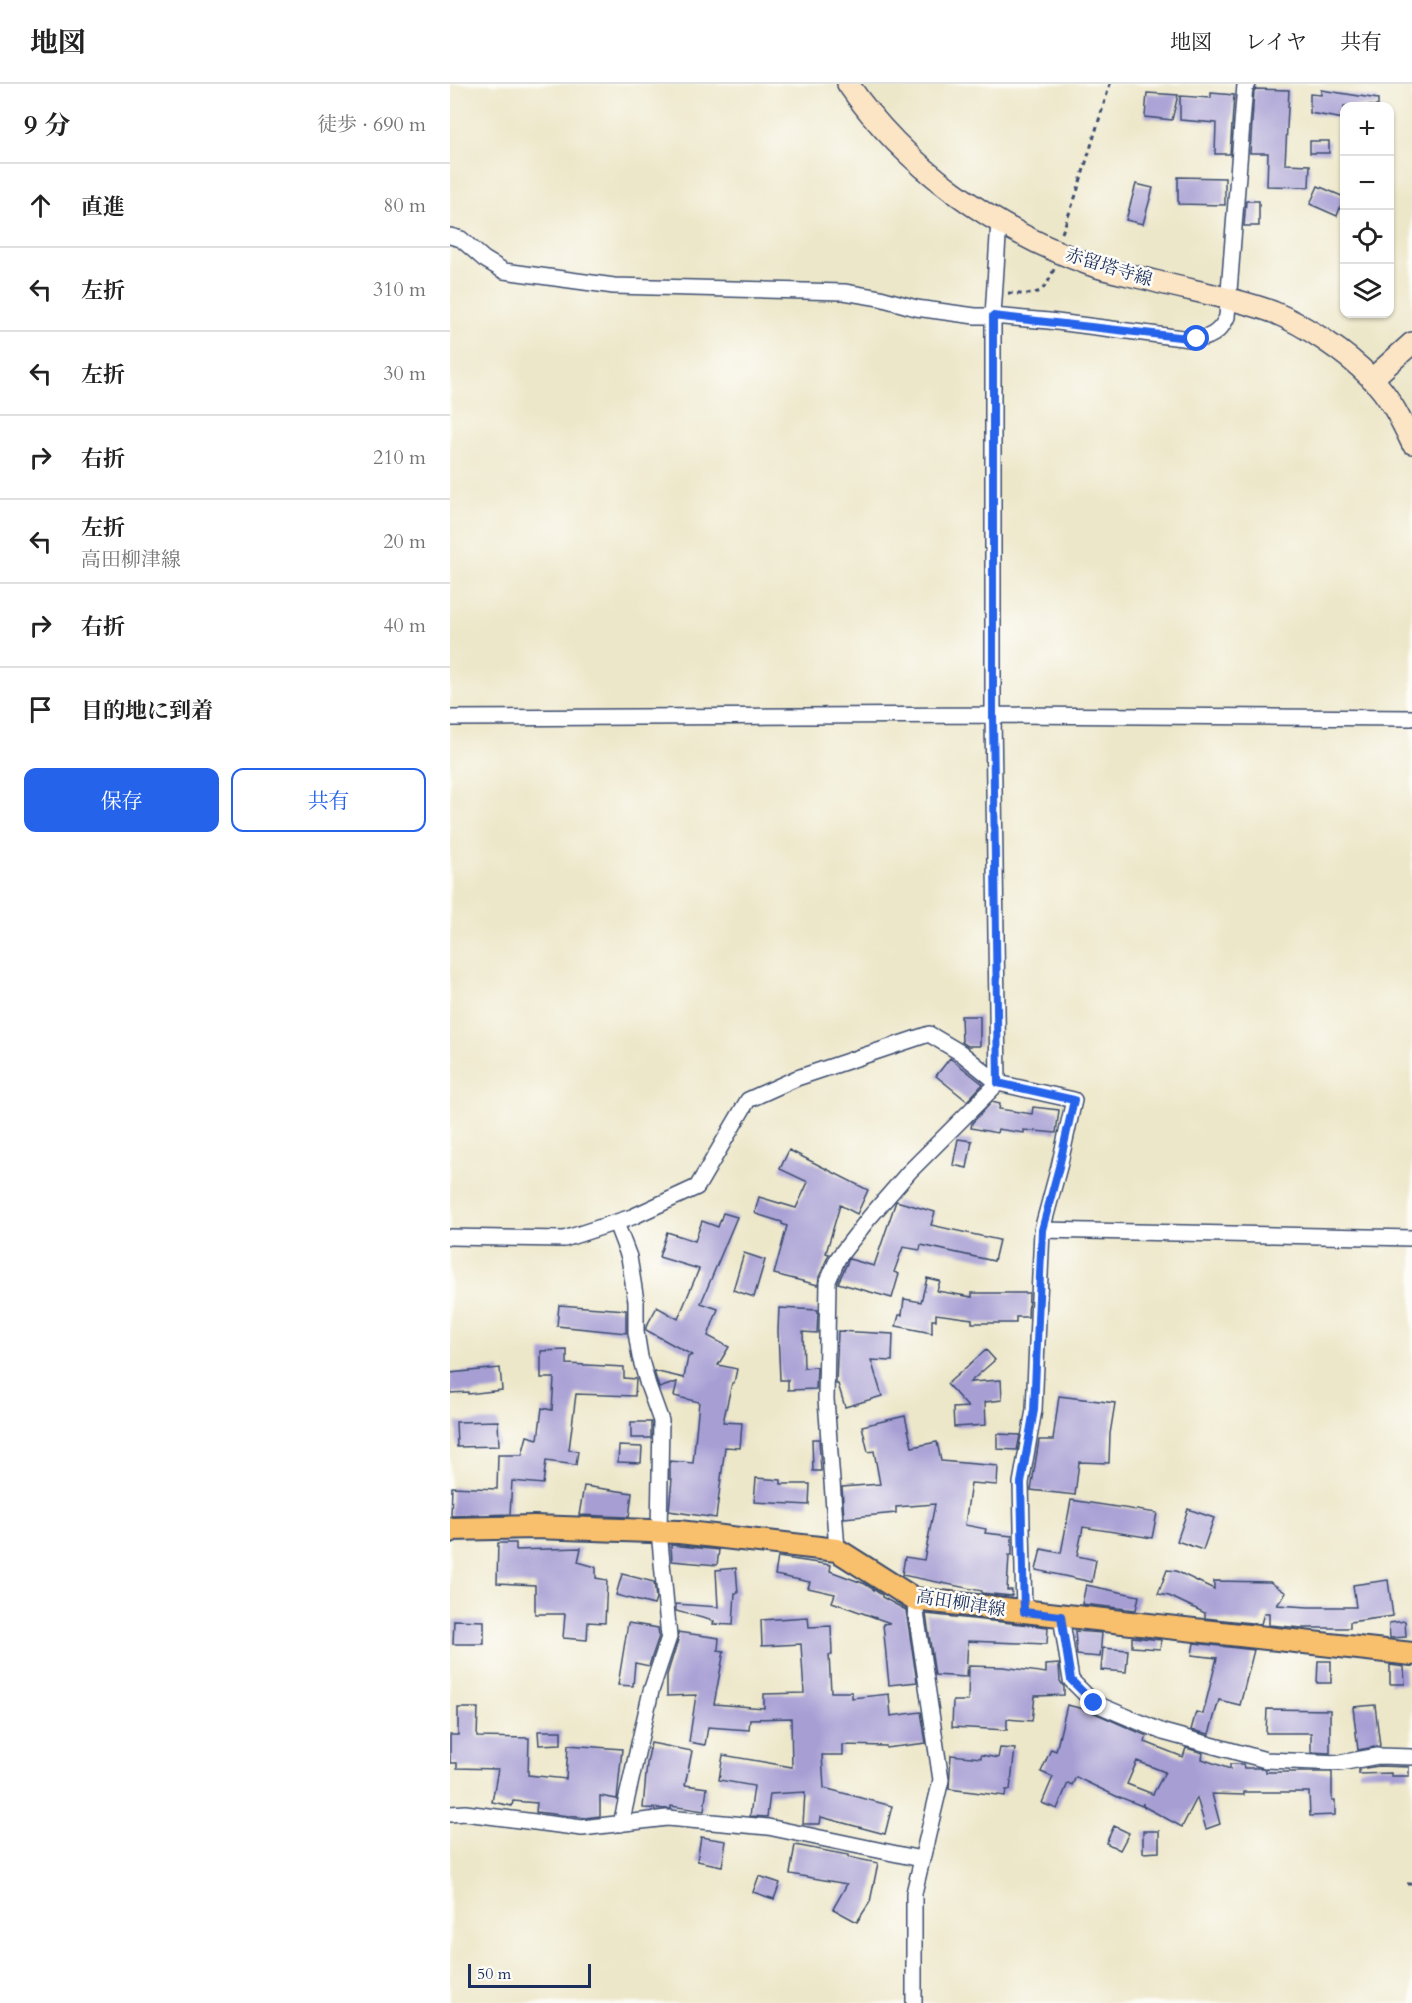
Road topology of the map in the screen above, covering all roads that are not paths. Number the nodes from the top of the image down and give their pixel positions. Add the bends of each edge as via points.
1 (848, 84) edge
2 (1248, 84) edge
3 (999, 221) junction
4 (450, 236) edge
5 (1228, 300) junction
6 (993, 316) junction
7 (1412, 343) edge
8 (1372, 379) junction
9 (1412, 443) edge
10 (993, 716) junction
11 (450, 718) edge
12 (1412, 718) edge
13 (998, 1083) junction
14 (615, 1222) junction
15 (1042, 1230) junction
16 (450, 1237) edge
17 (1412, 1238) edge
18 (450, 1531) edge
19 (659, 1531) junction
20 (837, 1550) junction
21 (915, 1599) junction
22 (1024, 1612) junction
23 (1061, 1616) junction
24 (1412, 1654) edge
25 (1412, 1757) edge
26 (450, 1814) edge
27 (621, 1824) junction
28 (921, 1859) junction
29 (914, 2003) edge

1 - 3 main road, 赤留塔寺線 via 895,142 941,183
2 - 5 street
3 - 5 main road, 赤留塔寺線 via 1031,240 1090,265
3 - 6 street
4 - 6 street via 461,239 504,271 614,286 844,292 916,308
5 - 6 street via 1223,327 1197,339
5 - 8 main road, 赤留塔寺線 via 1273,312 1312,333
6 - 10 street
7 - 8 main road
8 - 9 main road, 赤留塔寺線 via 1390,402
10 - 11 street
10 - 12 street
10 - 13 street
13 - 14 street via 962,1053 929,1034 797,1078 748,1100 697,1187
13 - 15 street via 1074,1100
13 - 20 street via 869,1218 838,1258 828,1281 826,1399
14 - 16 street via 564,1239
14 - 19 street via 628,1257 640,1357 661,1422
15 - 17 street
15 - 22 street via 1034,1410 1021,1483
18 - 19 main road, 高田柳津線 via 534,1527
19 - 20 main road, 高田柳津線
19 - 27 street via 669,1637 651,1691
20 - 21 main road, 高田柳津線
21 - 22 main road, 高田柳津線
21 - 28 street via 941,1780
22 - 23 main road, 高田柳津線
23 - 24 main road, 高田柳津線
23 - 25 street via 1071,1680 1094,1703 1163,1732 1266,1760 1340,1763 1378,1756
26 - 27 street via 582,1828
27 - 28 street via 668,1818 768,1827
28 - 29 street via 914,1893

